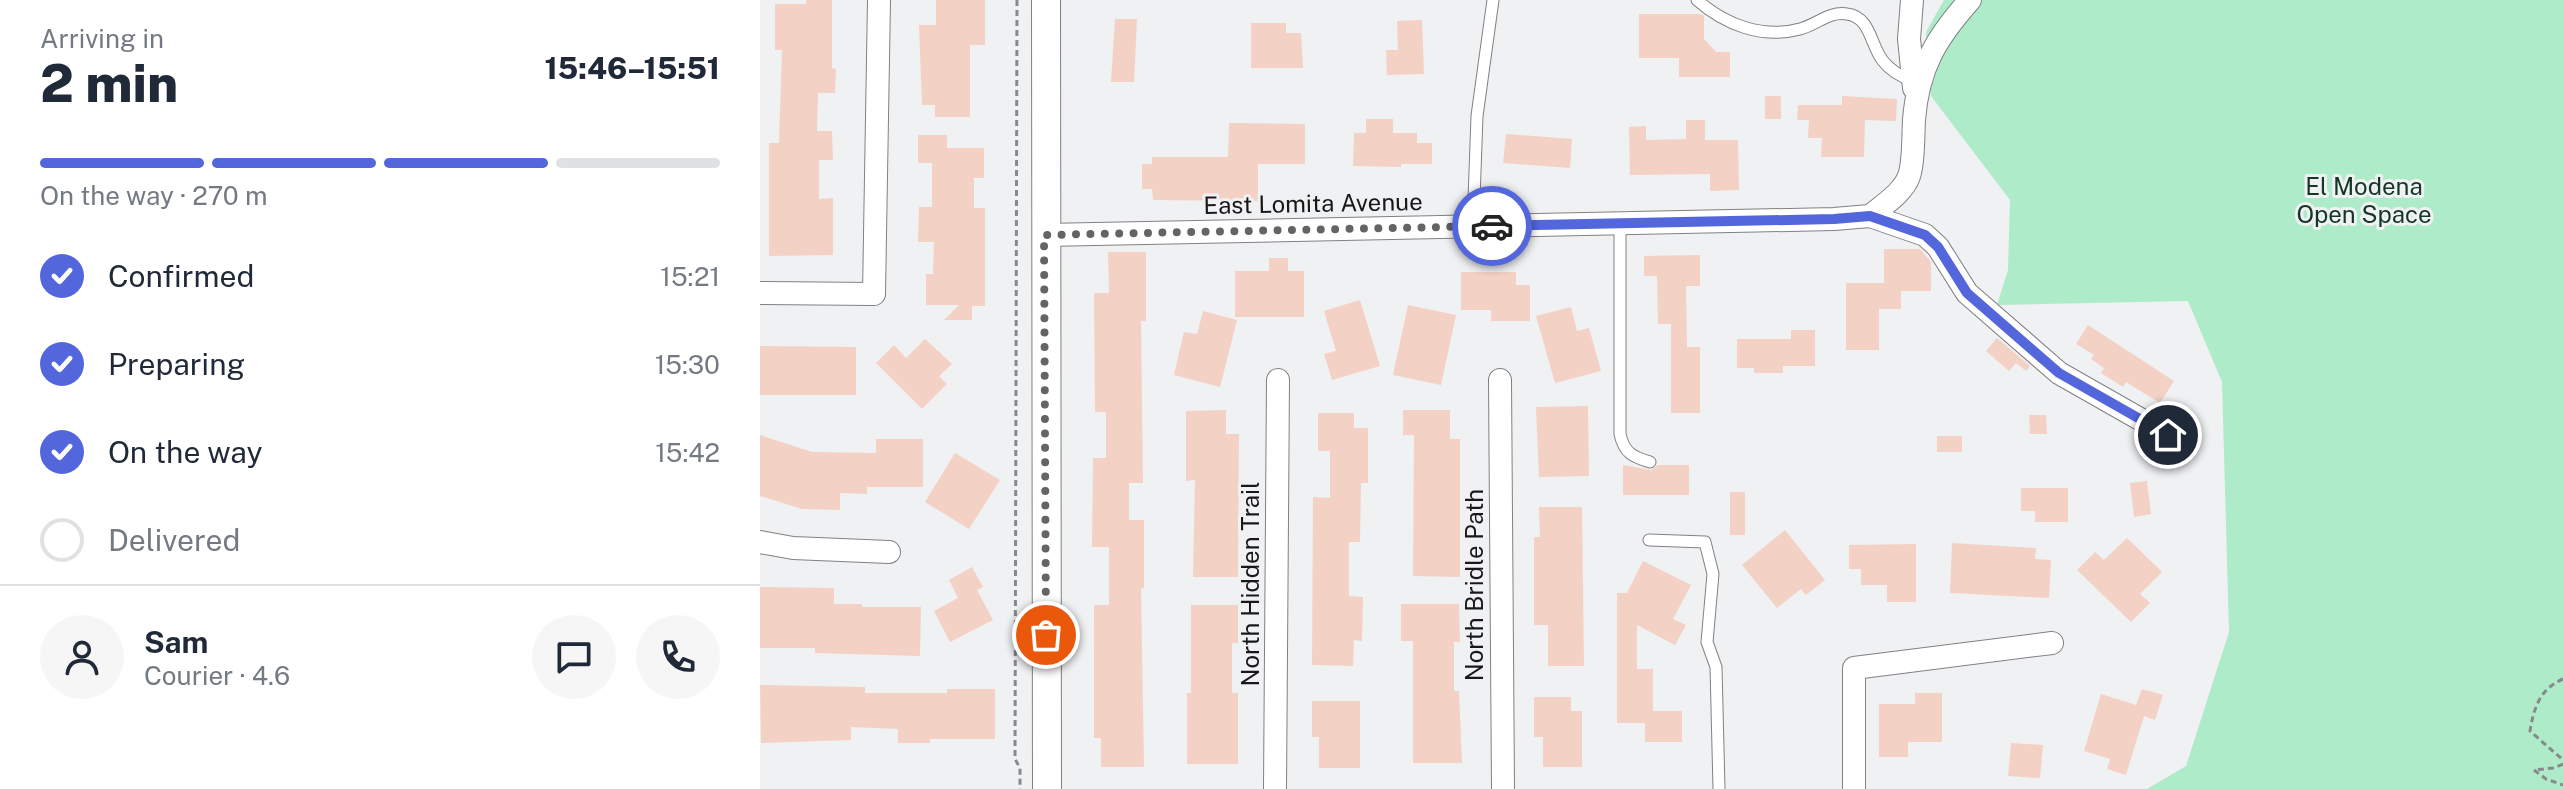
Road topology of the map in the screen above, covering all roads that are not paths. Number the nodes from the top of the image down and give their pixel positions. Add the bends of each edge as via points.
1 (879, 0) edge
2 (1046, 0) edge
3 (1493, 0) edge
4 (1697, 0) edge
5 (1912, 0) edge
6 (1970, 0) edge
7 (1914, 91) junction
8 (1870, 216) junction
9 (1620, 224) junction
10 (1473, 227) junction
11 (1044, 235) junction
12 (760, 293) edge
13 (1278, 380) dead end
14 (1500, 380) dead end
15 (2168, 435) dead end
16 (1650, 462) dead end
17 (1649, 540) dead end
18 (760, 542) edge
19 (889, 552) dead end
20 (2052, 643) dead end
21 (1047, 789) edge
22 (1275, 789) edge
23 (1503, 789) edge
24 (1719, 789) edge
25 (1854, 789) edge

1 - 12 street via 874,294
2 - 11 street
3 - 10 lane via 1477,116
4 - 7 lane via 1738,28 1766,32 1800,29 1848,14 1863,21 1882,60
5 - 7 street
6 - 7 street via 1943,31
7 - 8 street via 1910,176
8 - 9 street, East Lomita Avenue
8 - 15 street via 1925,235 1967,293 2059,373
9 - 10 street, East Lomita Avenue
9 - 16 lane via 1620,434 1628,452
10 - 11 street, East Lomita Avenue
11 - 21 street
13 - 22 street, North Hidden Trail
14 - 23 street, North Bridle Path
17 - 24 lane via 1705,542 1713,574 1707,642 1716,667
18 - 19 street
20 - 25 street via 1854,668

